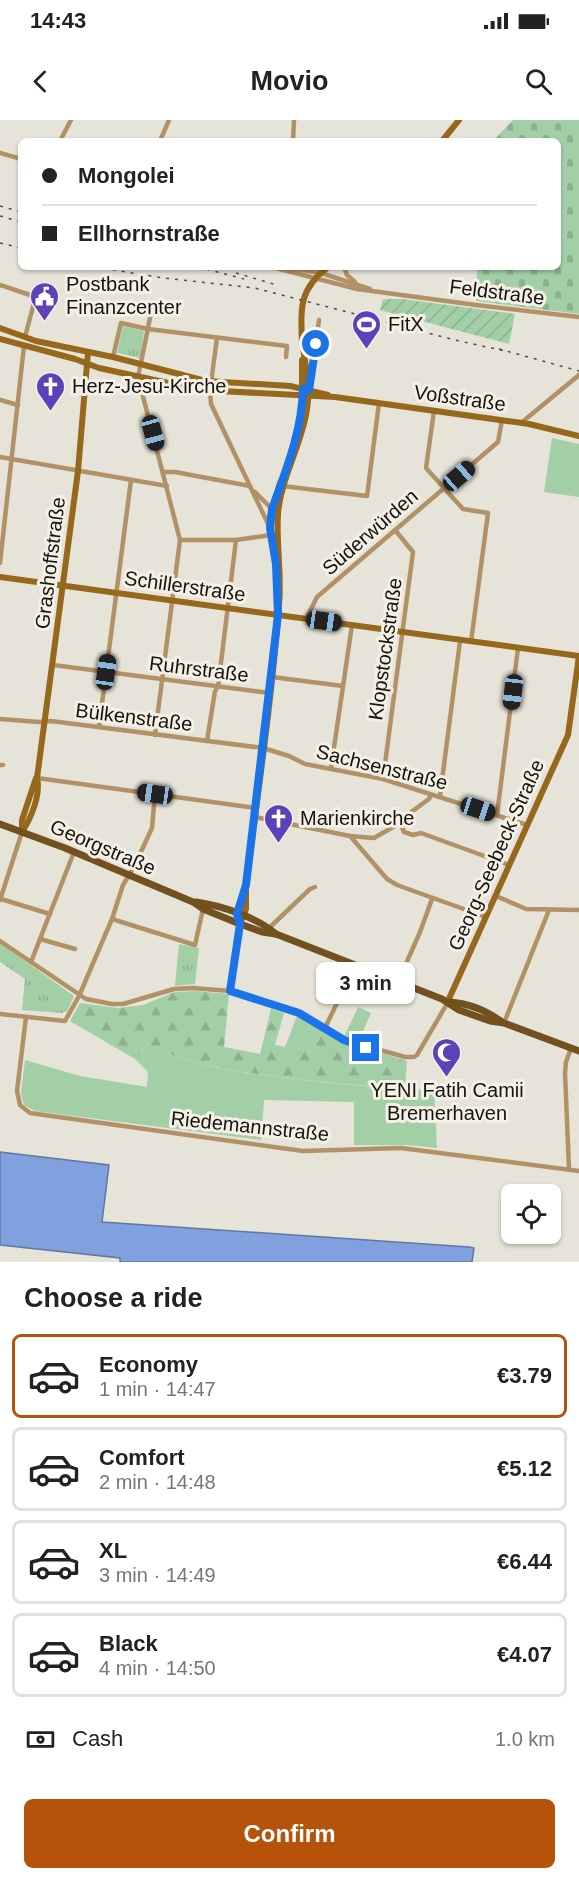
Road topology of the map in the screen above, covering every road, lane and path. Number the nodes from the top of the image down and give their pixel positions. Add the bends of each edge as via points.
1 (71, 120) edge
2 (169, 120) edge
3 (294, 120) edge
4 (459, 120) edge
5 (62, 138) edge
6 (161, 138) edge
7 (293, 138) edge
8 (444, 138) edge
9 (0, 153) edge
10 (18, 158) edge
11 (282, 270) edge
12 (302, 270) edge
13 (324, 270) edge
14 (345, 270) edge
15 (321, 273) junction
16 (314, 279) junction
17 (357, 283) junction
18 (0, 285) edge
19 (375, 291) junction
20 (152, 308) dead end
21 (579, 317) edge
22 (319, 320) dead end
23 (0, 328) edge
24 (148, 329) junction
25 (26, 337) junction
26 (217, 338) junction
27 (0, 339) edge
28 (24, 346) junction
29 (88, 352) junction
30 (113, 357) junction
31 (286, 357) dead end
32 (87, 364) junction
33 (142, 365) junction
34 (579, 375) edge
35 (138, 377) junction
36 (210, 386) junction
37 (306, 393) junction
38 (0, 400) edge
39 (379, 403) junction
40 (18, 405) junction
41 (434, 411) junction
42 (502, 420) junction
43 (521, 423) junction
44 (579, 436) edge
45 (0, 457) edge
46 (13, 459) junction
47 (78, 471) junction
48 (164, 472) junction
49 (131, 480) junction
50 (167, 486) junction
51 (282, 486) junction
52 (250, 487) junction
53 (444, 488) junction
54 (272, 509) junction
55 (278, 515) junction
56 (395, 530) junction
57 (271, 532) junction
58 (180, 540) junction
59 (236, 540) junction
60 (0, 563) edge
61 (0, 577) edge
62 (63, 586) junction
63 (116, 593) junction
64 (172, 601) junction
65 (228, 608) junction
66 (278, 615) junction
67 (306, 619) junction
68 (352, 625) junction
69 (403, 633) junction
70 (460, 641) junction
71 (471, 642) junction
72 (518, 648) junction
73 (579, 656) edge
74 (53, 665) junction
75 (106, 672) junction
76 (272, 677) junction
77 (162, 680) junction
78 (343, 686) junction
79 (218, 687) junction
80 (270, 693) junction
81 (0, 719) edge
82 (45, 722) junction
83 (99, 727) junction
84 (155, 735) junction
85 (207, 741) junction
86 (263, 748) junction
87 (331, 768) junction
88 (37, 778) junction
89 (382, 779) junction
90 (155, 794) junction
91 (431, 795) junction
92 (440, 796) junction
93 (256, 807) junction
94 (497, 815) junction
95 (255, 817) junction
96 (400, 823) junction
97 (0, 824) edge
98 (528, 825) junction
99 (22, 832) junction
100 (350, 836) junction
101 (74, 852) junction
102 (510, 865) junction
103 (129, 875) junction
104 (315, 887) dead end
105 (496, 896) junction
106 (432, 898) junction
107 (0, 900) edge
108 (194, 902) junction
109 (203, 909) junction
110 (549, 910) junction
111 (579, 910) edge
112 (50, 914) junction
113 (241, 915) junction
114 (486, 918) junction
115 (112, 919) junction
116 (240, 924) junction
117 (269, 928) junction
118 (276, 934) junction
119 (40, 939) junction
120 (0, 940) edge
121 (75, 949) dead end
122 (31, 962) junction
123 (355, 965) junction
124 (398, 982) junction
125 (230, 991) junction
126 (79, 996) junction
127 (448, 1001) junction
128 (0, 1014) edge
129 (26, 1017) junction
130 (504, 1023) junction
131 (325, 1028) junction
132 (575, 1050) edge
133 (569, 1169) junction
134 (579, 1171) edge

1 - 5 street
2 - 6 street
3 - 7 street
4 - 8 street
9 - 10 street
11 - 16 street, Feldstraße
12 - 15 street, Feldstraße
13 - 15 street
14 - 17 street, Feldstraße
15 - 16 street
15 - 17 street, Feldstraße
16 - 19 street, Feldstraße
16 - 37 street via 302,311
17 - 19 street, Feldstraße
18 - 25 street via 35,299
19 - 21 street, Feldstraße
20 - 24 street
22 - 37 street
23 - 25 street
24 - 26 street
24 - 30 street via 121,323
24 - 33 street
25 - 28 street
25 - 29 street
26 - 31 street via 287,346
26 - 36 street
27 - 28 street
28 - 32 street
28 - 40 street
29 - 30 street
29 - 32 street, Grashoffstraße
30 - 33 street
32 - 35 street
32 - 47 street, Grashoffstraße
33 - 35 street
33 - 36 street
34 - 43 street
35 - 36 street via 201,390
35 - 48 street
36 - 37 street, Voßstraße
36 - 52 street via 211,404
37 - 39 street, Voßstraße
37 - 51 street
38 - 40 street
39 - 41 street, Voßstraße
39 - 51 street via 367,496
40 - 46 street
41 - 42 street, Voßstraße
41 - 53 street via 426,468
42 - 43 street, Voßstraße
42 - 53 street, Süderwürden via 498,442
43 - 44 street, Voßstraße
45 - 46 street
46 - 47 street
46 - 60 street
47 - 49 street
47 - 62 street, Grashoffstraße
48 - 50 street
48 - 52 street
49 - 50 street
49 - 63 street
50 - 58 street
51 - 54 street
51 - 55 street
52 - 54 street
52 - 57 street
53 - 56 street, Süderwürden
53 - 71 street via 464,509 488,513
54 - 55 street
54 - 57 street
55 - 66 street
56 - 67 street, Süderwürden via 316,597
56 - 69 street, Klopstockstraße via 413,552
57 - 59 street
57 - 66 street
58 - 59 street
58 - 64 street
59 - 65 street
61 - 62 street, Schillerstraße
62 - 63 street, Schillerstraße
62 - 74 street, Grashoffstraße
63 - 64 street, Schillerstraße
63 - 75 street
64 - 65 street, Schillerstraße
64 - 77 street
65 - 66 street, Schillerstraße
65 - 79 street
66 - 67 street, Schillerstraße
66 - 76 street
67 - 68 street, Schillerstraße
68 - 69 street, Schillerstraße
68 - 78 street
69 - 70 street, Schillerstraße
69 - 89 street, Klopstockstraße
70 - 71 street, Schillerstraße
70 - 92 street
71 - 72 street, Schillerstraße
72 - 73 street, Schillerstraße
72 - 94 street
73 - 98 street, Georg-Seebeck-Straße via 568,735
74 - 75 street, Ruhrstraße
74 - 82 street, Grashoffstraße
75 - 77 street, Ruhrstraße
75 - 83 street
76 - 78 street
76 - 80 street
77 - 79 street, Ruhrstraße
77 - 84 street
78 - 87 street
79 - 80 street, Ruhrstraße
79 - 85 street
80 - 86 street
81 - 82 street, Bülkenstraße
82 - 83 street, Bülkenstraße
82 - 88 street, Grashoffstraße
83 - 84 street, Bülkenstraße
84 - 85 street, Bülkenstraße
85 - 86 street, Bülkenstraße
86 - 87 street, Sachsenstraße via 306,764
86 - 93 street
87 - 89 street, Sachsenstraße
88 - 90 street
88 - 99 street, Grashoffstraße via 22,820
89 - 91 street, Sachsenstraße
90 - 93 street
90 - 103 street via 152,828
91 - 92 street, Sachsenstraße
91 - 96 street
92 - 94 street, Sachsenstraße
93 - 95 street
94 - 98 street, Sachsenstraße
95 - 100 street
95 - 113 street
96 - 100 street via 374,838
96 - 102 street via 412,835 421,833
97 - 99 main road, Georgstraße
98 - 102 street, Georg-Seebeck-Straße
99 - 101 main road, Georgstraße
99 - 107 street
100 - 106 street via 387,879
101 - 103 main road, Georgstraße
101 - 112 street
102 - 105 street, Georg-Seebeck-Straße
103 - 108 main road, Georgstraße
103 - 115 street
104 - 117 street
105 - 110 street via 526,909
105 - 114 street, Georg-Seebeck-Straße
106 - 114 street
106 - 124 street
107 - 112 street
108 - 109 main road, Georgstraße
108 - 113 main road, Georgstraße
109 - 115 street via 195,945
109 - 116 main road, Georgstraße
110 - 111 street
110 - 130 street
112 - 119 street
113 - 116 street
113 - 117 main road, Georgstraße
114 - 127 street, Georg-Seebeck-Straße
115 - 126 street
116 - 118 main road, Georgstraße
116 - 125 street
117 - 118 main road, Georgstraße
118 - 123 main road, Georgstraße
119 - 121 street
119 - 122 street
120 - 122 street
122 - 126 street
123 - 124 main road, Georgstraße
123 - 131 street
124 - 127 main road, Georgstraße
125 - 126 street via 174,989 123,1004
125 - 131 street via 299,1013
126 - 129 street via 65,1021
127 - 130 main road, Georgstraße via 492,1015
127 - 131 street, Georg-Seebeck-Straße via 414,1057 366,1048
128 - 129 street
129 - 133 street, Riedemannstraße via 17,1091 26,1112 303,1151 401,1148
130 - 132 main road, Georgstraße
132 - 133 street via 566,1062 565,1073
133 - 134 street

